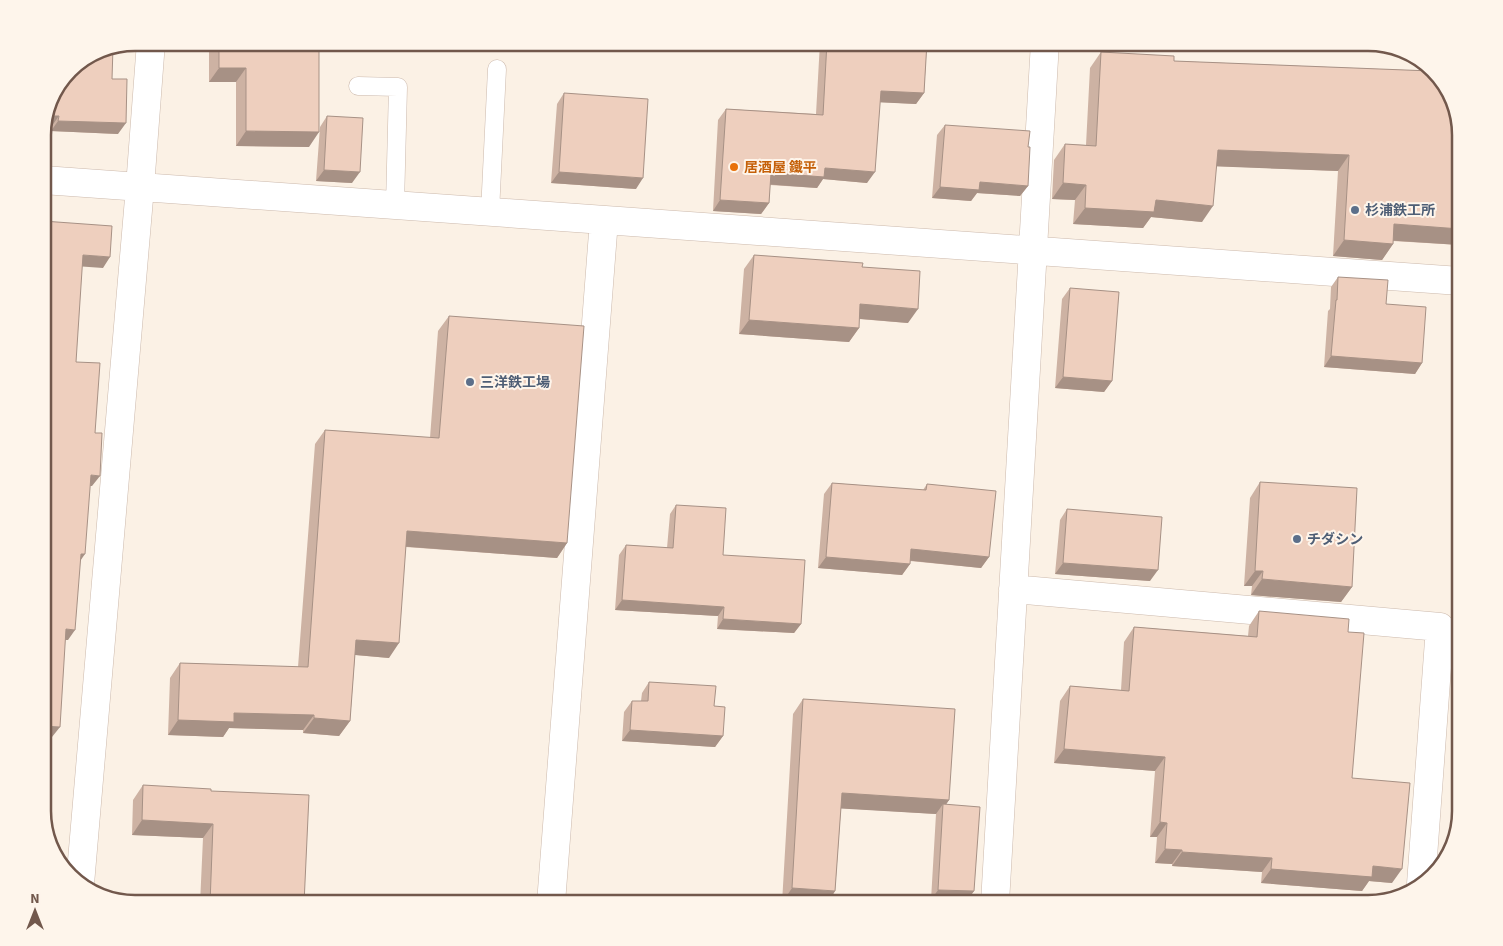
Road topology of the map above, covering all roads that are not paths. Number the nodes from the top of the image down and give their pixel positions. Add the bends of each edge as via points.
1 (150, 51) edge
2 (1044, 51) edge
3 (498, 69) dead end
4 (358, 86) dead end
5 (51, 181) edge
6 (140, 187) junction
7 (395, 205) junction
8 (490, 212) junction
9 (604, 220) junction
10 (1033, 251) junction
11 (1452, 279) edge
12 (1013, 589) junction
13 (81, 874) edge
14 (1422, 875) edge
15 (552, 895) edge
16 (996, 895) edge

1 - 6 street
2 - 10 street
3 - 8 lane
4 - 7 lane via 398,87
5 - 6 street
6 - 7 street
6 - 13 street
7 - 8 street
8 - 9 street
9 - 10 street
9 - 15 street
10 - 11 street
10 - 12 street
12 - 14 street via 1440,627
12 - 16 street

